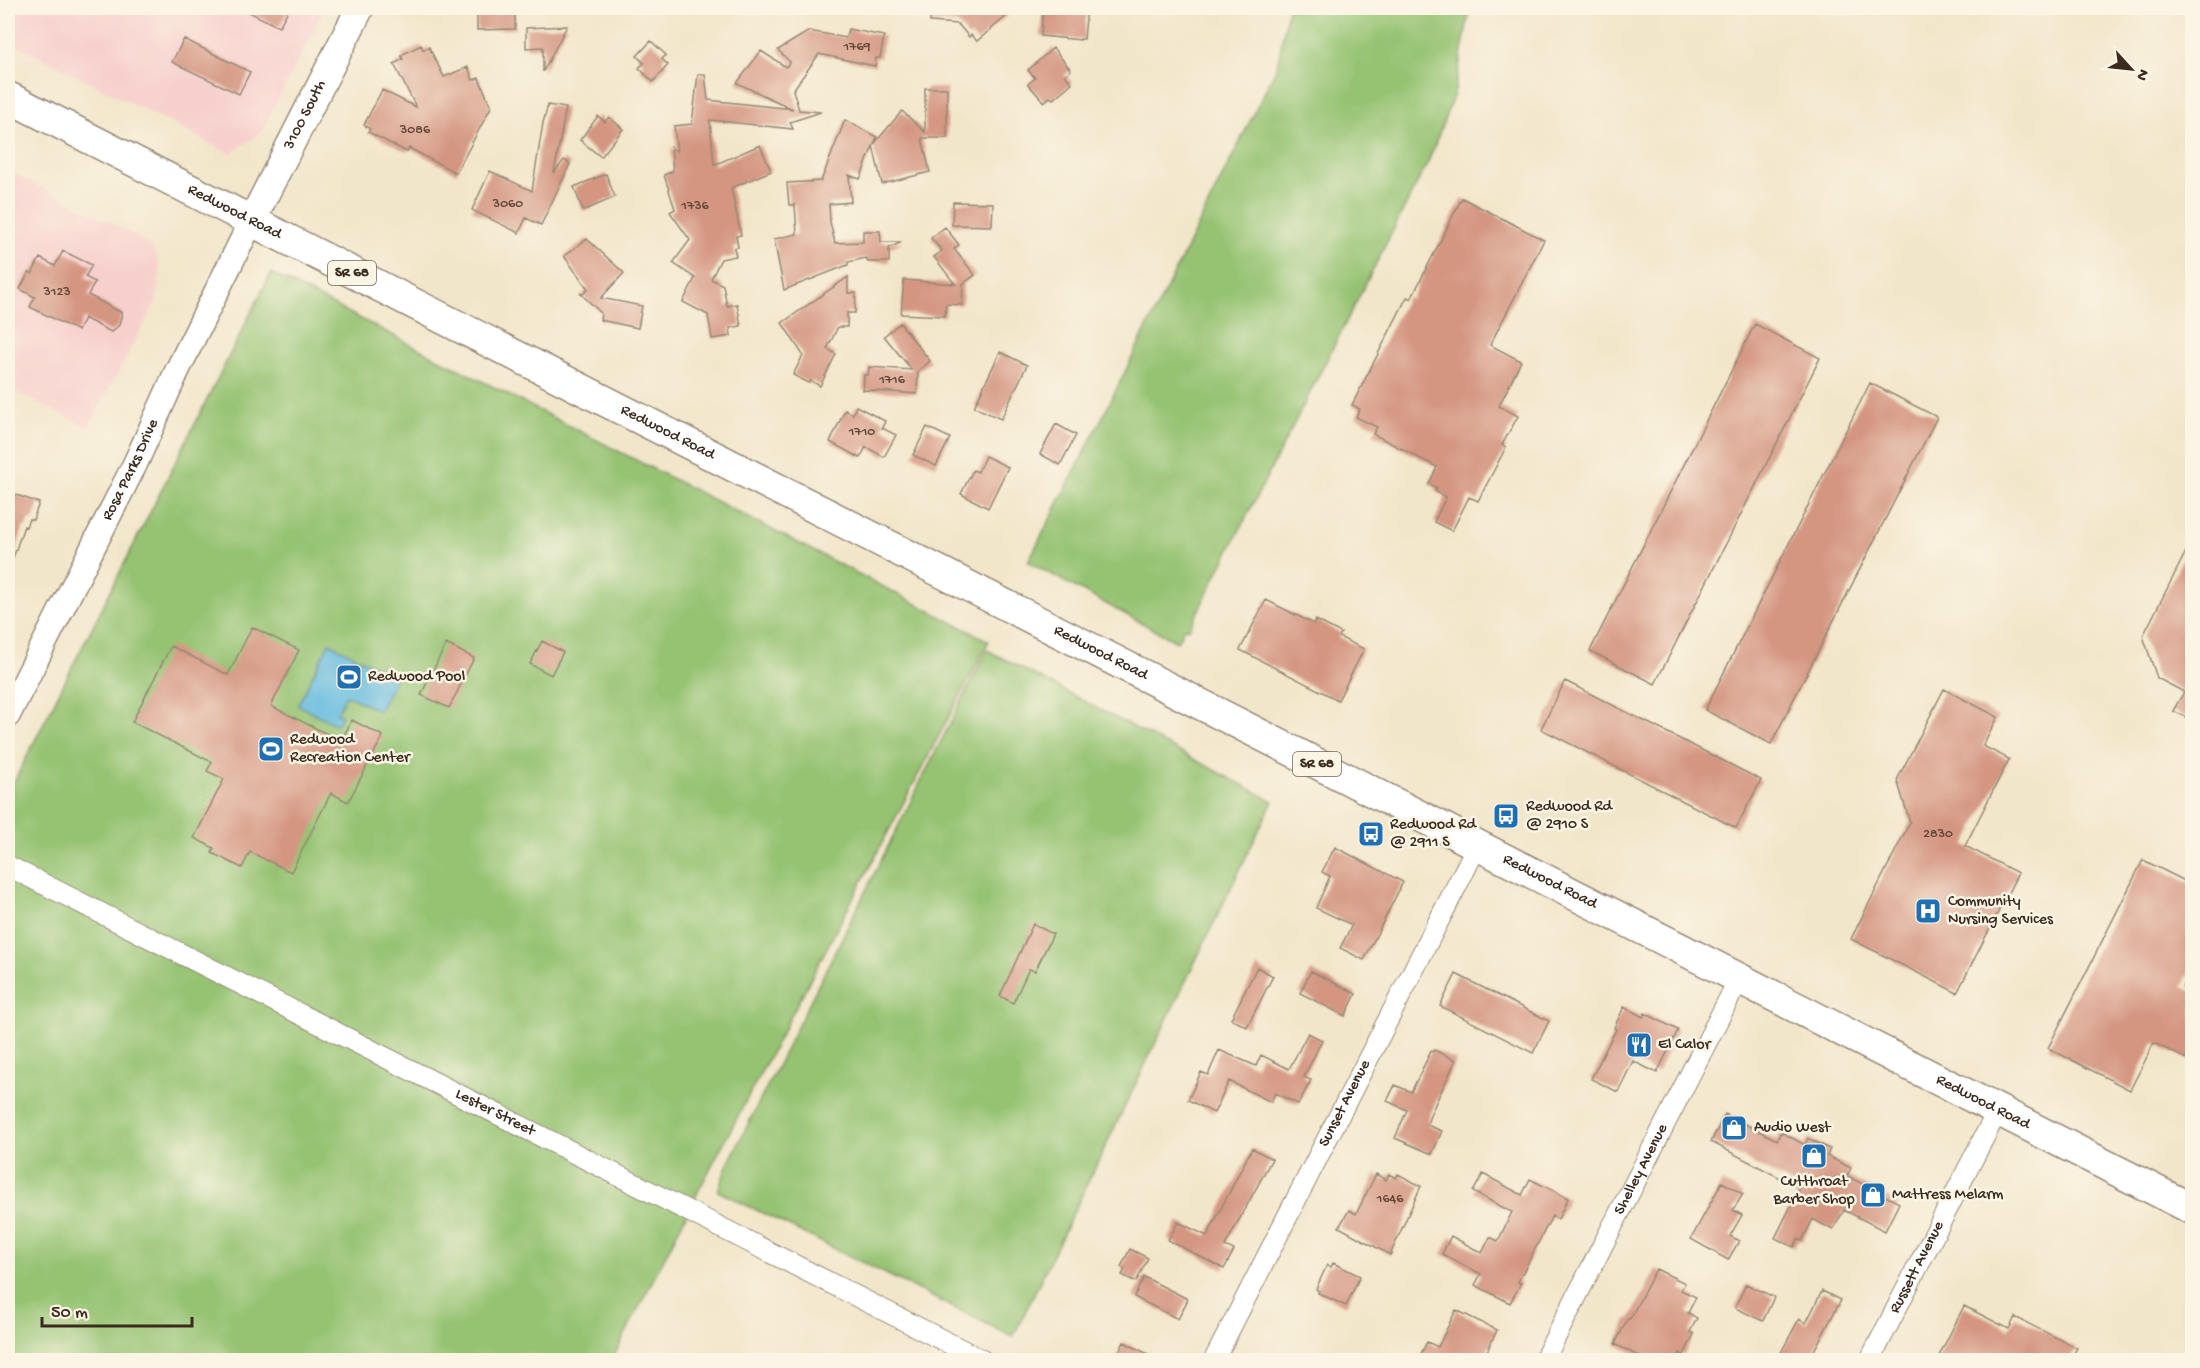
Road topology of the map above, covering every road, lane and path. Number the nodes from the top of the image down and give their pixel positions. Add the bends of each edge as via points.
1 (360, 8) edge
2 (8, 97) edge
3 (251, 222) junction
4 (8, 716) edge
5 (1477, 846) junction
6 (8, 866) edge
7 (1740, 979) junction
8 (1998, 1110) junction
9 (2193, 1209) edge
10 (982, 1360) edge
11 (1214, 1360) edge
12 (1544, 1360) edge
13 (1870, 1360) edge

1 - 3 main road, 3100 South
2 - 3 main road, Redwood Road / SR 68
3 - 4 street, Rosa Parks Drive
3 - 5 main road, Redwood Road / SR 68
5 - 7 main road, Redwood Road / SR 68
5 - 11 street, Sunset Avenue
6 - 10 street, Lester Street
7 - 8 main road, Redwood Road / SR 68
7 - 12 street, Shelley Avenue
8 - 9 main road, Redwood Road / SR 68
8 - 13 street, Russett Avenue

